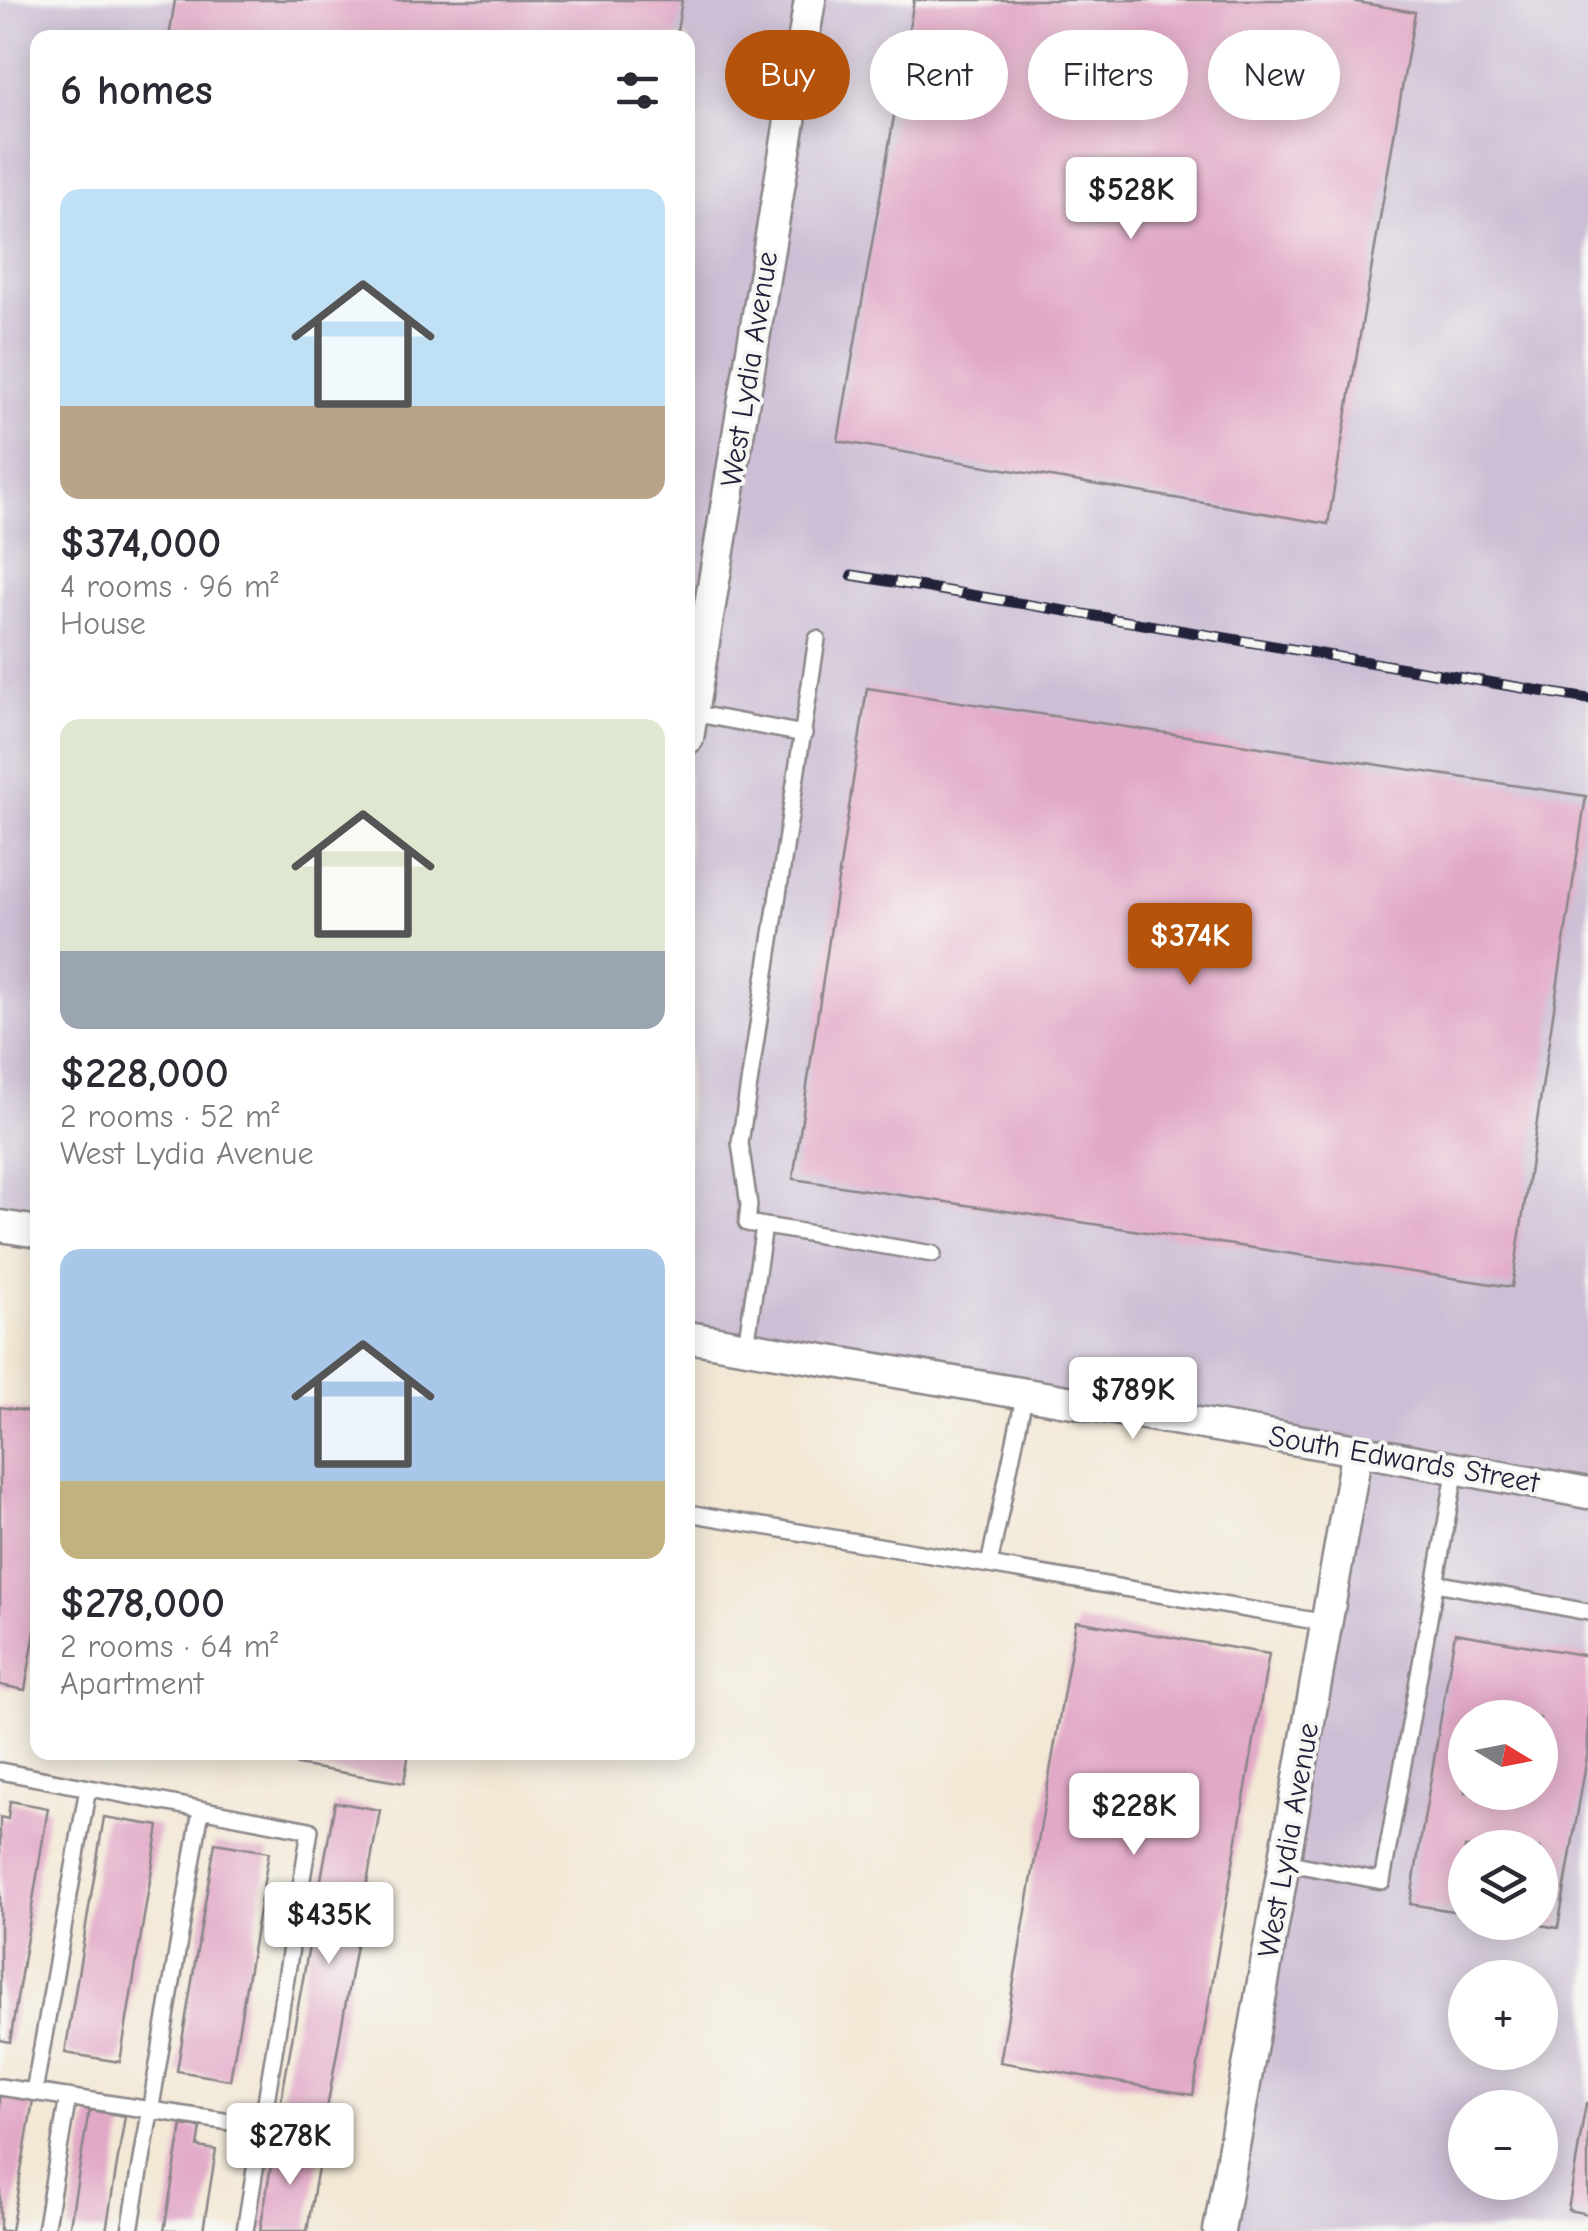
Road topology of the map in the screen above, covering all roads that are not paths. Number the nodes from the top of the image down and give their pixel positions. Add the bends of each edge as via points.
1 (810, 0) edge
2 (818, 639) dead end
3 (695, 679) edge
4 (695, 710) edge
5 (804, 734) junction
6 (0, 1226) edge
7 (764, 1226) junction
8 (30, 1231) edge
9 (933, 1254) dead end
10 (695, 1339) edge
11 (746, 1346) junction
12 (1025, 1394) junction
13 (1356, 1450) junction
14 (1456, 1468) junction
15 (1588, 1493) edge
16 (695, 1513) edge
17 (989, 1564) junction
18 (1436, 1583) junction
19 (1588, 1612) edge
20 (1327, 1622) junction
21 (0, 1771) edge
22 (88, 1788) junction
23 (201, 1810) junction
24 (1284, 1862) junction
25 (0, 2087) edge
26 (34, 2092) junction
27 (68, 2097) junction
28 (151, 2110) junction
29 (263, 2126) junction
30 (45, 2231) edge
31 (130, 2231) edge
32 (245, 2231) edge
33 (1220, 2231) edge

1 - 3 street, West Lydia Avenue
2 - 5 lane
4 - 5 lane
5 - 7 lane via 740,1143 747,1223
6 - 8 street
7 - 9 lane
7 - 11 lane
10 - 11 street, South Edwards Street
11 - 12 street, South Edwards Street
12 - 13 street, South Edwards Street
12 - 17 lane
13 - 14 street, South Edwards Street
13 - 20 street, West Lydia Avenue
14 - 15 street, South Edwards Street
14 - 18 lane
16 - 17 lane
17 - 20 lane
18 - 19 lane
18 - 24 lane via 1382,1881
20 - 24 street, West Lydia Avenue
21 - 22 lane
22 - 23 lane
22 - 26 lane
23 - 28 lane
23 - 29 lane via 310,1830
24 - 33 street, West Lydia Avenue
25 - 26 lane
26 - 27 lane
27 - 28 lane
27 - 30 lane
28 - 29 lane
28 - 31 lane
29 - 32 lane

